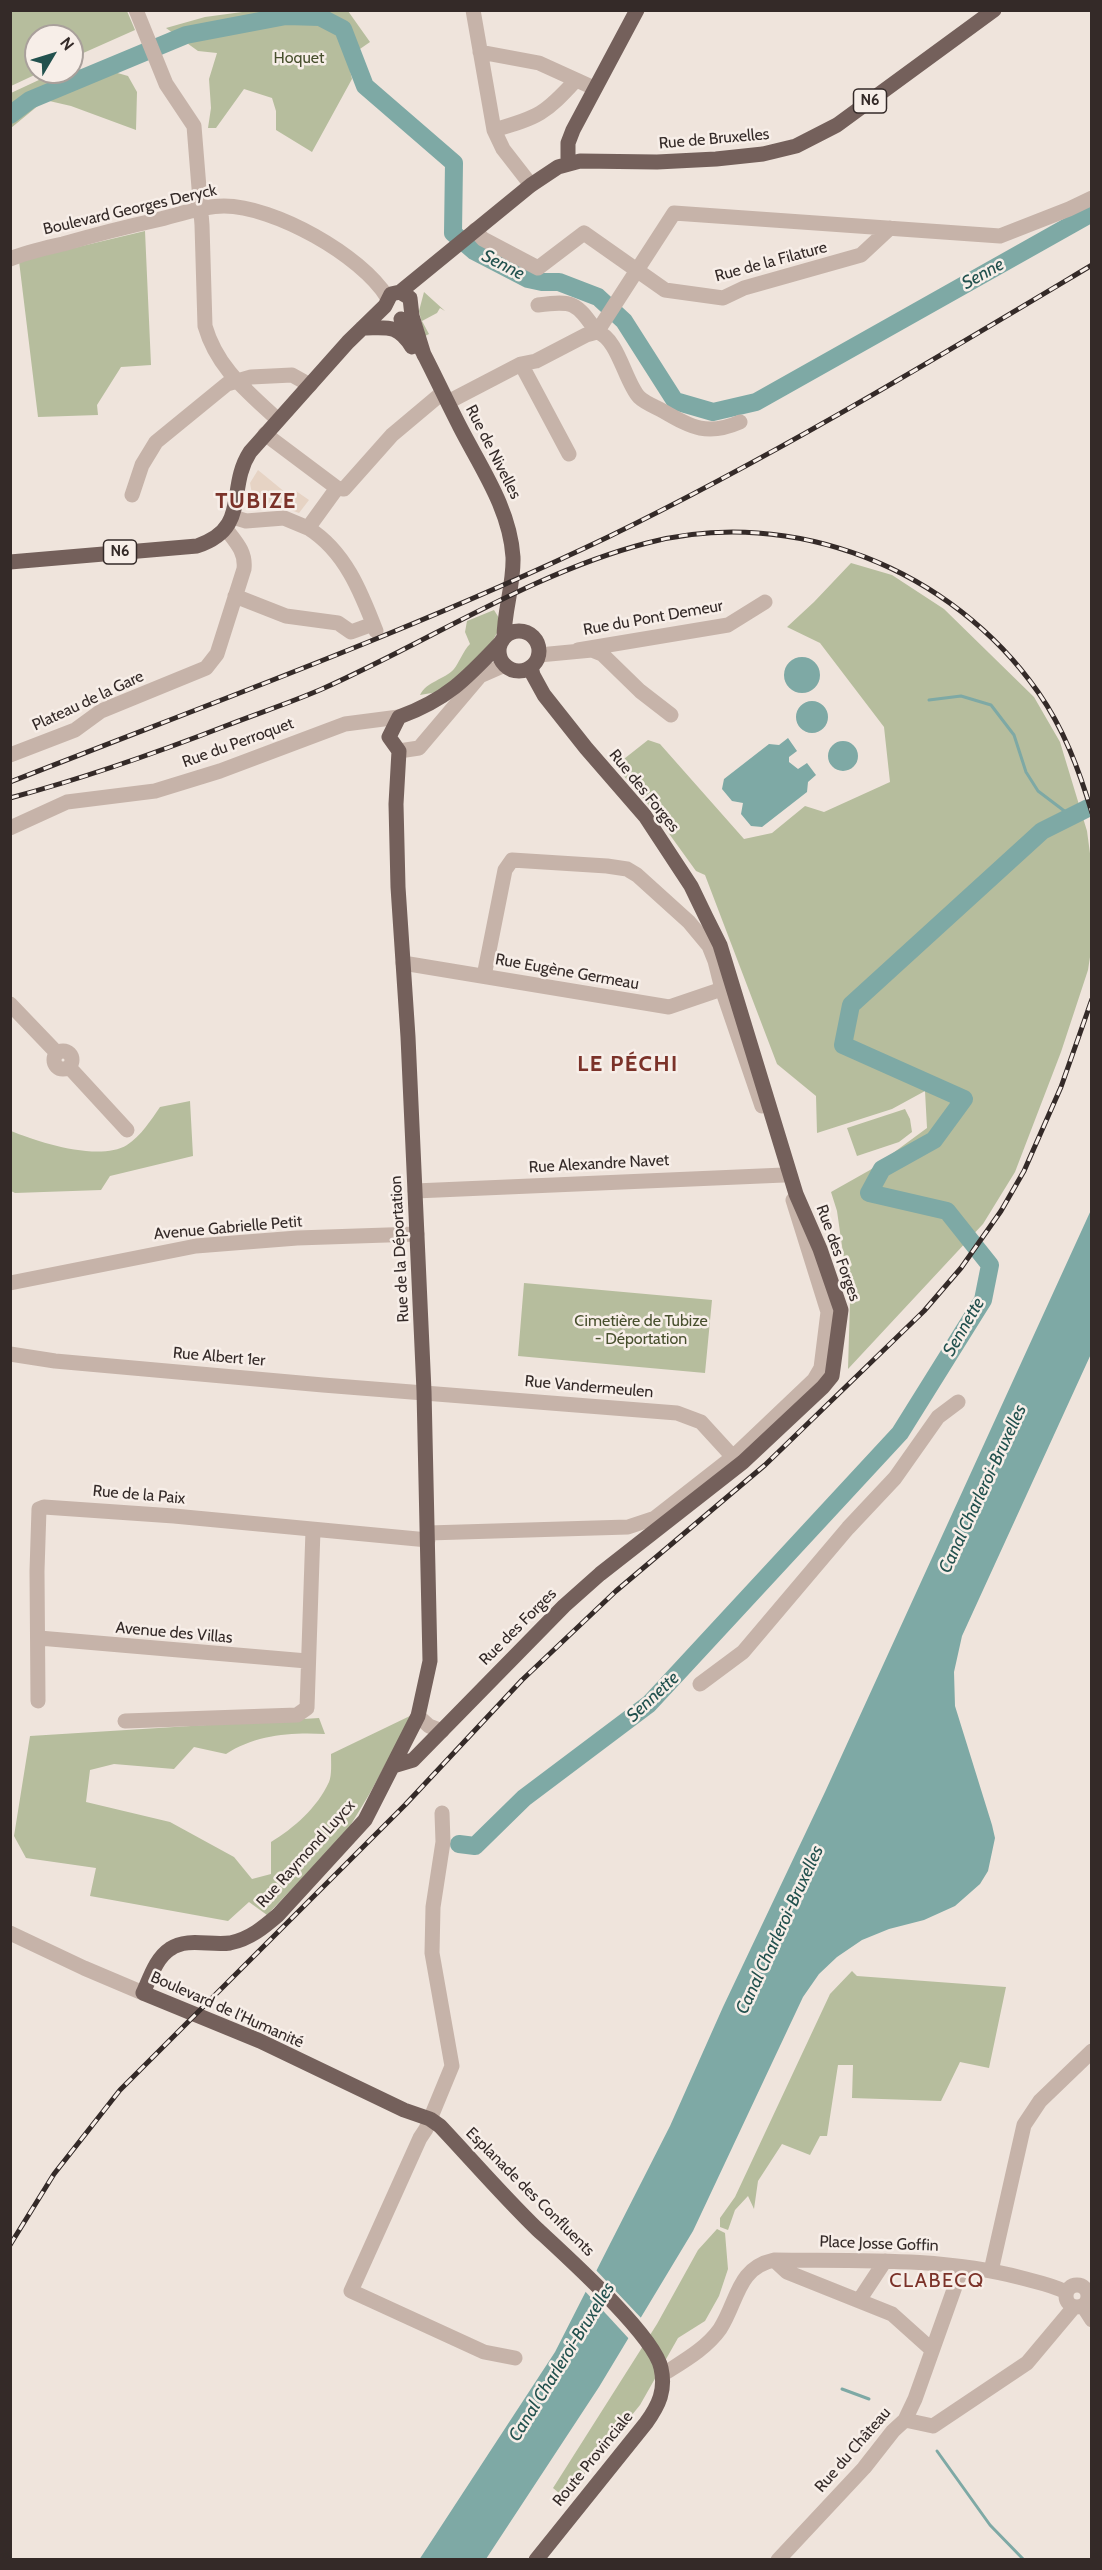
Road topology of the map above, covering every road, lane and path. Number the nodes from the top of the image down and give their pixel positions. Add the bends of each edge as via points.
1 (136, 10) edge
2 (473, 10) edge
3 (637, 10) edge
4 (994, 10) edge
5 (480, 52) junction
6 (576, 80) junction
7 (594, 88) junction
8 (494, 130) junction
9 (568, 164) junction
10 (531, 185) junction
11 (1092, 198) edge
12 (201, 209) junction
13 (890, 228) junction
14 (473, 231) junction
15 (10, 259) edge
16 (638, 270) junction
17 (396, 302) junction
18 (538, 305) dead end
19 (364, 326) junction
20 (601, 326) junction
21 (424, 355) junction
22 (521, 364) junction
23 (235, 381) junction
24 (310, 385) junction
25 (445, 398) junction
26 (278, 420) junction
27 (740, 422) dead end
28 (265, 434) junction
29 (568, 454) dead end
30 (337, 488) junction
31 (132, 495) dead end
32 (229, 523) junction
33 (308, 528) junction
34 (10, 562) edge
35 (235, 596) junction
36 (765, 602) dead end
37 (509, 606) junction
38 (527, 632) junction
39 (503, 639) junction
40 (578, 650) junction
41 (535, 661) junction
42 (505, 665) junction
43 (670, 715) dead end
44 (399, 717) junction
45 (369, 721) junction
46 (389, 737) junction
47 (399, 751) junction
48 (10, 755) edge
49 (10, 828) edge
50 (720, 945) junction
51 (715, 961) junction
52 (403, 963) junction
53 (484, 976) junction
54 (722, 989) junction
55 (10, 1004) edge
56 (127, 1130) dead end
57 (784, 1175) junction
58 (415, 1191) junction
59 (417, 1234) junction
60 (10, 1283) edge
61 (10, 1354) edge
62 (424, 1391) junction
63 (958, 1402) dead end
64 (733, 1457) junction
65 (655, 1518) junction
66 (313, 1530) junction
67 (428, 1536) junction
68 (648, 1537) junction
69 (39, 1638) junction
70 (307, 1661) junction
71 (700, 1684) dead end
72 (38, 1701) dead end
73 (418, 1716) junction
74 (125, 1721) dead end
75 (442, 1731) junction
76 (393, 1766) junction
77 (442, 1813) dead end
78 (10, 1933) edge
79 (143, 1993) junction
80 (1092, 2051) edge
81 (430, 2119) junction
82 (774, 2259) junction
83 (885, 2261) junction
84 (962, 2267) junction
85 (991, 2271) junction
86 (1082, 2293) edge
87 (860, 2299) junction
88 (1092, 2320) edge
89 (651, 2346) joint
90 (931, 2349) junction
91 (515, 2358) dead end
92 (662, 2375) junction
93 (905, 2420) junction
94 (536, 2559) edge
95 (778, 2559) edge

1 - 12 street via 166,84 194,126
2 - 5 street
3 - 7 main road
4 - 9 main road, Rue de Bruxelles / N6 via 837,124 796,146 716,159
5 - 6 street via 539,63
5 - 8 street
6 - 7 street
6 - 8 street via 538,116
7 - 9 main road via 568,143
8 - 10 street via 503,149
9 - 10 main road, Rue de Bruxelles / N6
10 - 14 main road, Rue de Bruxelles / N6
11 - 13 street, Rue de la Filature via 1000,236
12 - 15 street, Boulevard Georges Deryck
12 - 17 street, Boulevard Georges Deryck via 250,208 278,218 364,268
12 - 23 street via 205,326 209,341
13 - 16 street, Rue de la Filature via 861,255 744,288 723,298 665,290
13 - 16 street, Rue de la Filature via 674,213
14 - 16 street, Rue de la Filature via 538,268 584,233
14 - 17 main road, Rue de Bruxelles / N6
16 - 20 street
17 - 19 main road
17 - 21 main road, Rue de Nivelles
18 - 20 street via 564,301 580,308
19 - 21 main road via 389,327
19 - 24 main road
20 - 22 street via 536,361
20 - 27 street via 639,397 687,425 702,429 721,430
21 - 25 main road, Rue de Nivelles
22 - 25 street
22 - 29 street
23 - 24 street via 292,375
23 - 26 street
23 - 31 street via 226,384 156,442 142,465
24 - 26 main road
25 - 30 street via 392,435 344,489
25 - 37 main road, Rue de Nivelles via 501,506 513,554
26 - 28 main road
28 - 30 street
28 - 32 main road via 243,464
30 - 33 street
32 - 33 street via 284,518
32 - 34 main road, N6 via 208,542 197,546
32 - 35 street, Plateau de la Gare via 245,559
33 - 35 street via 325,540 351,574 374,627 351,632 338,623 286,616
35 - 48 street, Plateau de la Gare via 217,654 206,668 101,711 75,730
36 - 40 street, Rue du Pont Demeur via 728,625
37 - 38 main road
37 - 39 main road, Rue de Nivelles
38 - 39 main road via 514,631
38 - 41 main road via 537,642
39 - 42 main road via 500,654
39 - 44 main road via 441,699
40 - 41 street, Rue du Pont Demeur
40 - 43 street, Rue du Pont Demeur via 602,654
41 - 42 main road via 518,670
41 - 50 main road, Rue des Forges via 533,675 544,696 651,826 691,886
42 - 47 street via 480,676 419,748
44 - 45 street, Rue du Perroquet
44 - 46 main road
45 - 46 street via 380,725
45 - 49 street, Rue du Perroquet via 345,724 155,791 67,802
46 - 47 main road
47 - 52 main road, Rue de la Déportation via 396,804
50 - 51 street
50 - 68 main road, Rue des Forges via 789,1171 841,1310 832,1376 744,1462
51 - 53 street, Rue des Forges via 709,946 689,922 627,869 517,859 505,870
51 - 54 street, Rue des Forges
52 - 53 street, Rue Eugène Germeau
52 - 58 main road, Rue de la Déportation
53 - 54 street, Rue Eugène Germeau via 669,1007
54 - 57 street, Rue des Forges
55 - 56 street via 57,1053 69,1053 69,1067
57 - 58 street, Rue Alexandre Navet
57 - 64 street, Rue des Forges via 828,1312 821,1368 814,1380
58 - 59 main road, Rue de la Déportation
59 - 60 street, Avenue Gabrielle Petit via 196,1246
59 - 62 main road, Rue de la Déportation
61 - 62 street, Rue Albert 1er via 323,1385
62 - 64 street, Rue Vandermeulen via 677,1413 702,1422
62 - 67 main road, Rue de la Déportation
63 - 71 street via 938,1417 895,1478 743,1652
64 - 65 street, Rue des Forges
65 - 67 street, Rue des Forges via 628,1527
65 - 68 street
66 - 67 street, Rue de la Paix
66 - 69 street, Rue de la Paix via 44,1507 39,1509
66 - 70 street
67 - 73 main road, Rue de la Déportation via 430,1660
68 - 75 main road, Rue des Forges via 564,1606
69 - 70 street, Avenue des Villas
69 - 72 street, Rue de la Paix
70 - 74 street via 307,1708 297,1715
73 - 75 street
73 - 76 main road, Rue Raymond Luycx
75 - 76 main road, Rue des Forges via 413,1760
76 - 79 main road, Rue Raymond Luycx via 364,1820 265,1926 251,1936 229,1943 202,1942 171,1948 161,1957
77 - 81 street via 432,1953 452,2066
78 - 79 street, Boulevard de l'Humanité
79 - 81 main road, Boulevard de l'Humanité via 260,2041
80 - 85 street via 1040,2102 1024,2125
81 - 89 main road, Esplanade des Confluents
81 - 91 street via 351,2291 484,2352
82 - 83 street, Place Josse Goffin
82 - 87 street via 787,2272
82 - 92 street via 749,2271 720,2328 707,2344
83 - 84 street, Place Josse Goffin
83 - 87 street
84 - 85 street, Place Josse Goffin
84 - 90 street
85 - 86 street, Place Josse Goffin
86 - 88 street
86 - 93 street via 1027,2364 933,2426
87 - 90 street via 892,2314
89 - 92 main road, Route Provinciale
90 - 93 street, Rue du Château
92 - 94 main road, Route Provinciale via 659,2405
93 - 95 street, Rue du Château

